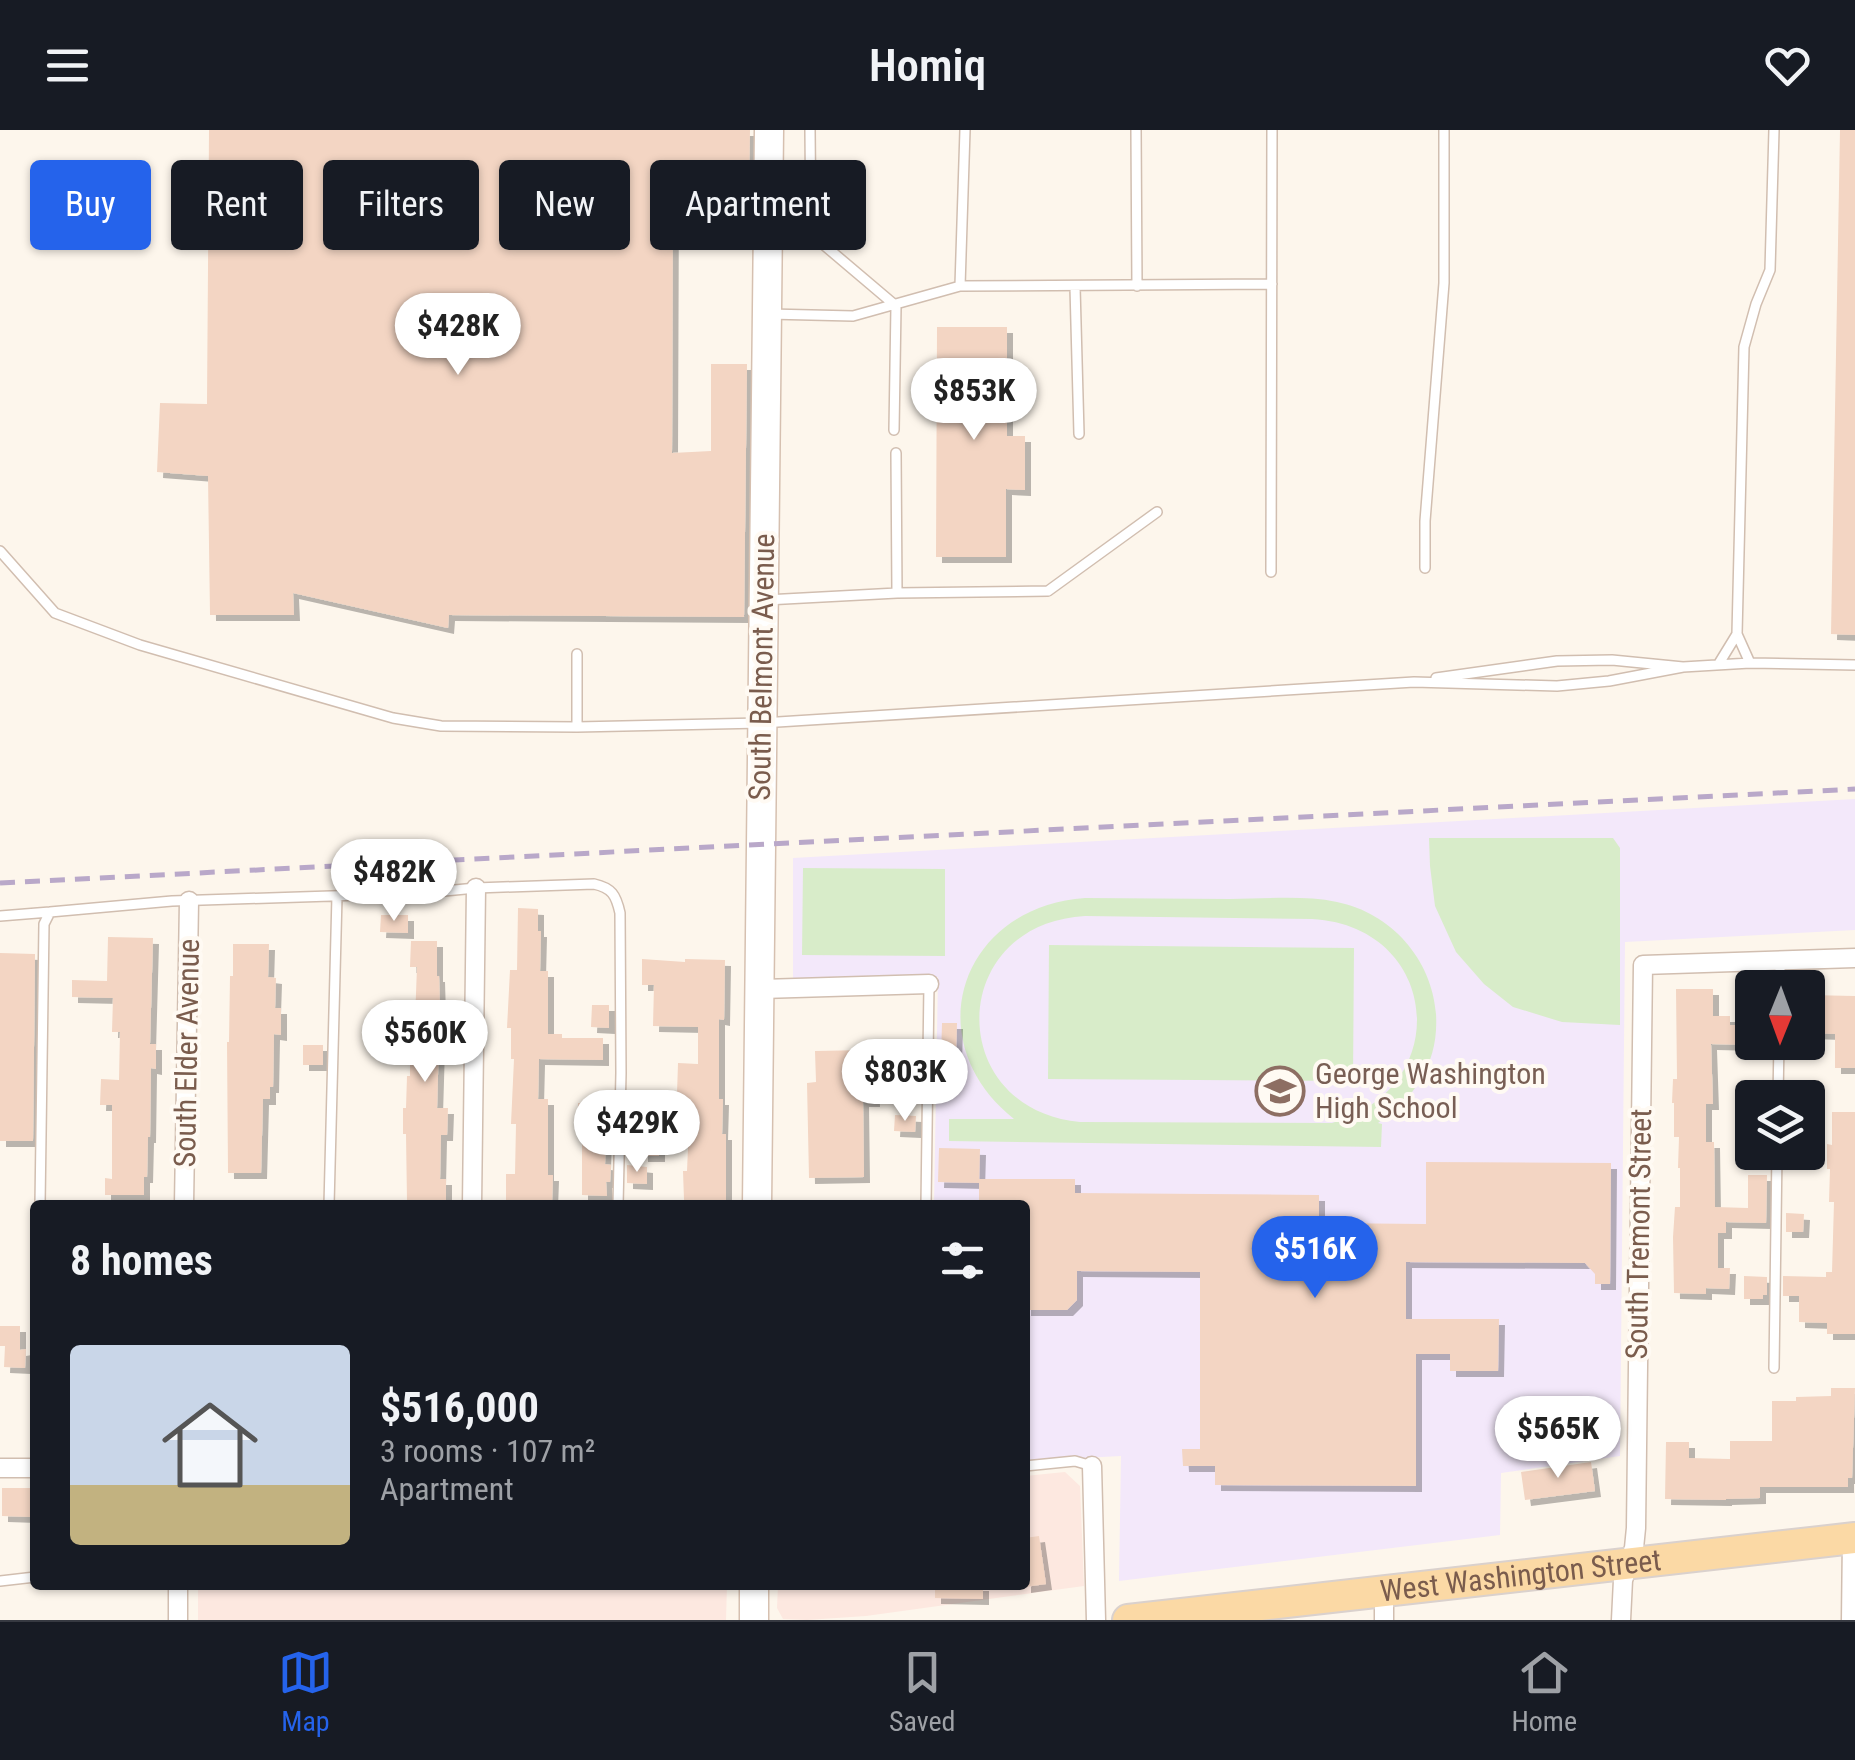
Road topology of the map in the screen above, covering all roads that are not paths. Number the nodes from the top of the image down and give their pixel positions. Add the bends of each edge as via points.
1 (769, 130) edge
2 (810, 130) edge
3 (965, 130) edge
4 (1136, 130) edge
5 (1272, 130) edge
6 (1444, 130) edge
7 (1774, 130) edge
8 (1272, 284) junction
9 (960, 286) junction
10 (1076, 286) junction
11 (1137, 286) junction
12 (896, 306) junction
13 (767, 314) junction
14 (894, 430) dead end
15 (1079, 434) dead end
16 (896, 453) dead end
17 (1157, 512) dead end
18 (0, 550) edge
19 (1425, 568) dead end
20 (1271, 572) dead end
21 (898, 593) junction
22 (763, 600) junction
23 (1737, 634) junction
24 (577, 654) dead end
25 (1750, 663) junction
26 (1718, 665) junction
27 (1855, 666) edge
28 (1683, 667) junction
29 (1414, 682) junction
30 (762, 723) junction
31 (578, 727) junction
32 (476, 888) junction
33 (337, 896) junction
34 (189, 901) junction
35 (50, 912) junction
36 (0, 916) edge
37 (1855, 958) edge
38 (1780, 960) junction
39 (1780, 970) edge
40 (928, 984) joint
41 (759, 989) junction
42 (1777, 1170) edge
43 (40, 1200) edge
44 (184, 1200) edge
45 (329, 1200) edge
46 (472, 1200) edge
47 (618, 1200) edge
48 (757, 1200) edge
49 (926, 1200) edge
50 (1774, 1368) dead end
51 (1030, 1465) edge
52 (1092, 1466) joint
53 (0, 1468) edge
54 (30, 1468) edge
55 (1854, 1538) edge
56 (1628, 1562) junction
57 (30, 1578) edge
58 (0, 1581) edge
59 (178, 1590) edge
60 (754, 1590) edge
61 (1384, 1605) edge
62 (178, 1620) edge
63 (754, 1620) edge
64 (1096, 1620) edge
65 (1128, 1620) edge
66 (1620, 1620) edge
67 (1851, 1620) edge

1 - 13 main road, South Belmont Avenue
2 - 12 lane via 811,234
3 - 9 lane
4 - 11 lane
5 - 8 lane
6 - 19 lane via 1444,284
7 - 23 lane via 1770,270 1744,347
8 - 11 lane
8 - 20 lane
9 - 10 lane
9 - 12 lane
10 - 11 lane
10 - 15 lane
12 - 13 lane via 853,316
12 - 14 lane
13 - 22 main road, South Belmont Avenue
16 - 21 lane
17 - 21 lane via 1048,590
18 - 31 lane via 54,614 140,645 393,718 441,726
21 - 22 lane
22 - 30 main road, South Belmont Avenue
23 - 25 lane
23 - 26 lane
24 - 31 lane
25 - 26 lane
25 - 27 lane
26 - 28 lane
28 - 29 lane via 1557,686
28 - 29 lane via 1556,661
29 - 30 lane
30 - 31 lane
30 - 41 main road, South Belmont Avenue
32 - 33 lane
32 - 46 street
32 - 47 lane via 594,884 617,899
33 - 34 lane
33 - 45 lane
34 - 35 lane
34 - 44 street, South Elder Avenue
35 - 36 lane
35 - 43 lane via 44,924
37 - 38 street
38 - 39 lane
38 - 56 street, South Tremont Street via 1643,964 1636,1528
40 - 41 street
40 - 49 lane
41 - 48 main road, South Belmont Avenue
42 - 50 lane
51 - 52 lane
52 - 64 street
53 - 54 street
55 - 56 main road, West Washington Street
55 - 67 street
56 - 61 main road, West Washington Street
56 - 66 street, South Tremont Street
57 - 58 lane
59 - 62 street
60 - 63 main road
61 - 65 main road, West Washington Street

